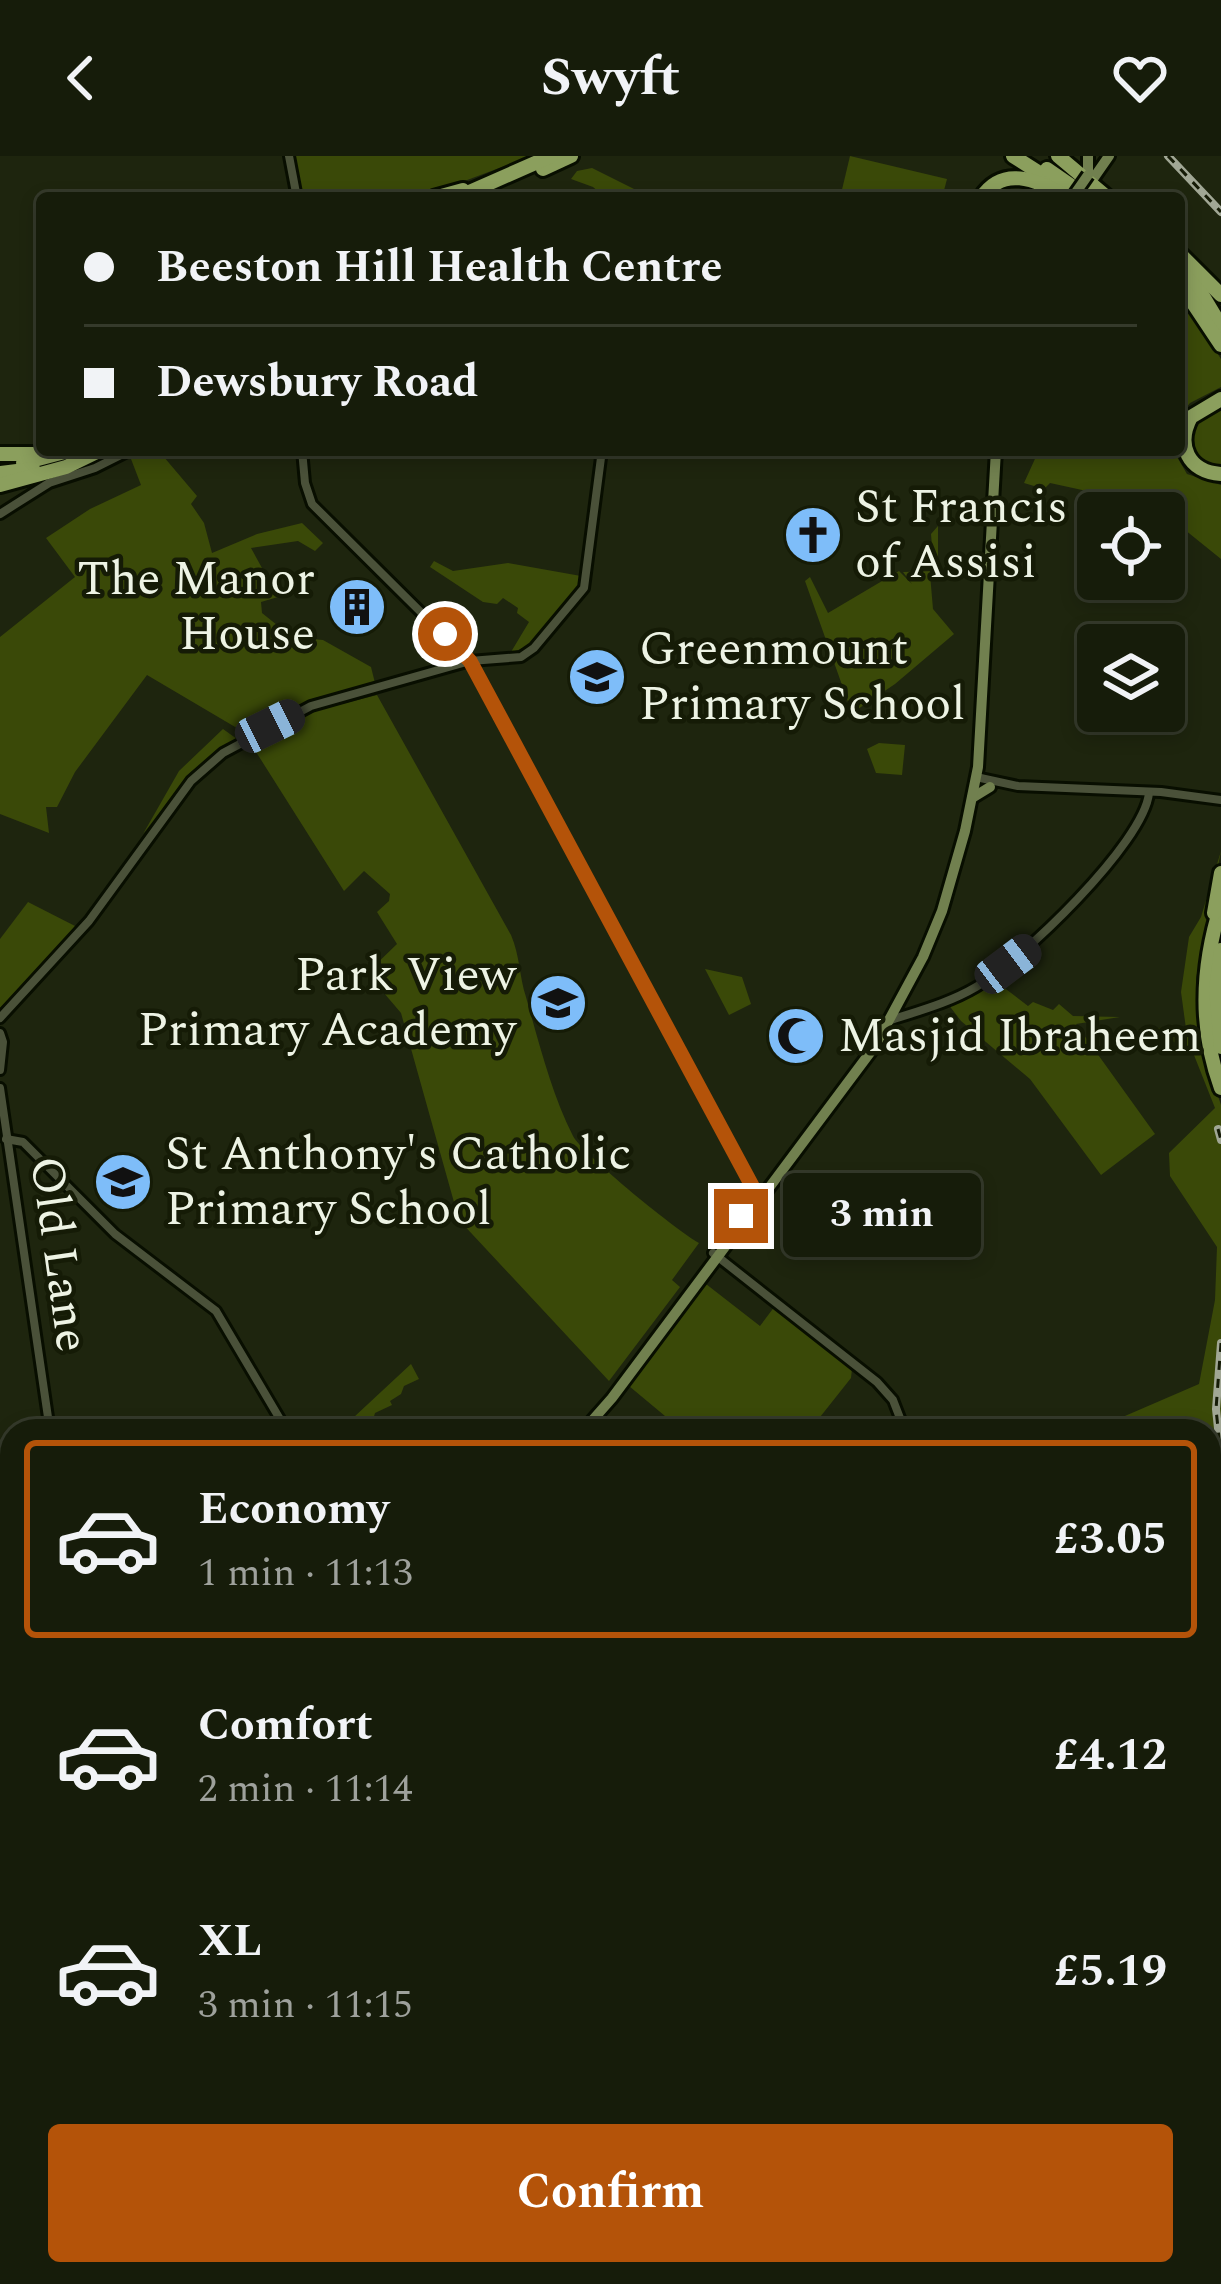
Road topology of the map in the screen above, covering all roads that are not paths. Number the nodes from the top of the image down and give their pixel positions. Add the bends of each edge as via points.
1 (289, 156) edge
2 (551, 156) edge
3 (572, 156) edge
4 (1013, 156) edge
5 (1028, 156) edge
6 (1040, 156) edge
7 (1058, 156) edge
8 (1088, 156) edge
9 (1109, 156) edge
10 (1090, 177) junction
11 (482, 191) edge
12 (296, 192) edge
13 (986, 192) edge
14 (1061, 192) edge
15 (1065, 192) edge
16 (1079, 192) edge
17 (1082, 192) edge
18 (1084, 192) edge
19 (1101, 192) edge
20 (1185, 260) edge
21 (1185, 276) edge
22 (1185, 291) edge
23 (1221, 295) edge
24 (1221, 326) edge
25 (1221, 345) edge
26 (1221, 395) edge
27 (1185, 417) edge
28 (1185, 437) edge
29 (1185, 448) edge
30 (36, 452) edge
31 (0, 454) edge
32 (50, 456) edge
33 (82, 456) edge
34 (87, 456) edge
35 (119, 456) edge
36 (302, 456) edge
37 (601, 456) edge
38 (997, 456) edge
39 (1182, 456) edge
40 (0, 469) edge
41 (1221, 478) edge
42 (0, 485) edge
43 (0, 514) edge
44 (470, 661) junction
45 (976, 781) junction
46 (994, 786) junction
47 (1152, 793) junction
48 (972, 798) junction
49 (1221, 803) edge
50 (1221, 873) edge
51 (1221, 905) edge
52 (1215, 952) edge
53 (0, 1018) edge
54 (888, 1021) junction
55 (0, 1033) edge
56 (1221, 1048) edge
57 (0, 1070) edge
58 (0, 1088) edge
59 (1221, 1088) edge
60 (6, 1139) junction
61 (758, 1198) junction
62 (716, 1254) junction
63 (616, 1386) junction
64 (48, 1419) edge
65 (280, 1419) edge
66 (584, 1419) edge
67 (592, 1419) edge
68 (900, 1419) edge

1 - 12 street
2 - 11 highway
3 - 11 highway
4 - 15 highway
5 - 17 highway
6 - 18 highway
7 - 19 highway
8 - 10 main road
9 - 10 main road
10 - 16 main road, bridge
13 - 14 highway via 1014,177
20 - 23 highway
21 - 24 highway
22 - 25 highway
26 - 27 highway
26 - 28 highway via 1191,417
29 - 41 highway via 1191,462
30 - 31 highway
32 - 40 highway
33 - 40 highway
34 - 42 highway
35 - 43 street via 49,483
36 - 44 street via 312,504
37 - 44 street via 588,574 577,601 528,654
38 - 45 main road
39 - 41 highway via 1195,474
44 - 53 street via 311,706 206,764 75,938
44 - 61 street
45 - 46 street
45 - 48 main road
46 - 47 street
46 - 48 main road
47 - 49 street
47 - 54 street via 1144,814 1037,941 976,987
48 - 54 main road via 943,904
50 - 52 highway
51 - 52 highway
52 - 56 highway
52 - 59 highway via 1207,1024
54 - 61 main road
55 - 57 street
58 - 60 street, Old Lane
60 - 64 street, Old Lane
60 - 65 street via 23,1142 115,1234 216,1311
61 - 62 main road
62 - 63 main road
62 - 68 street via 877,1382
63 - 66 main road
63 - 67 main road

